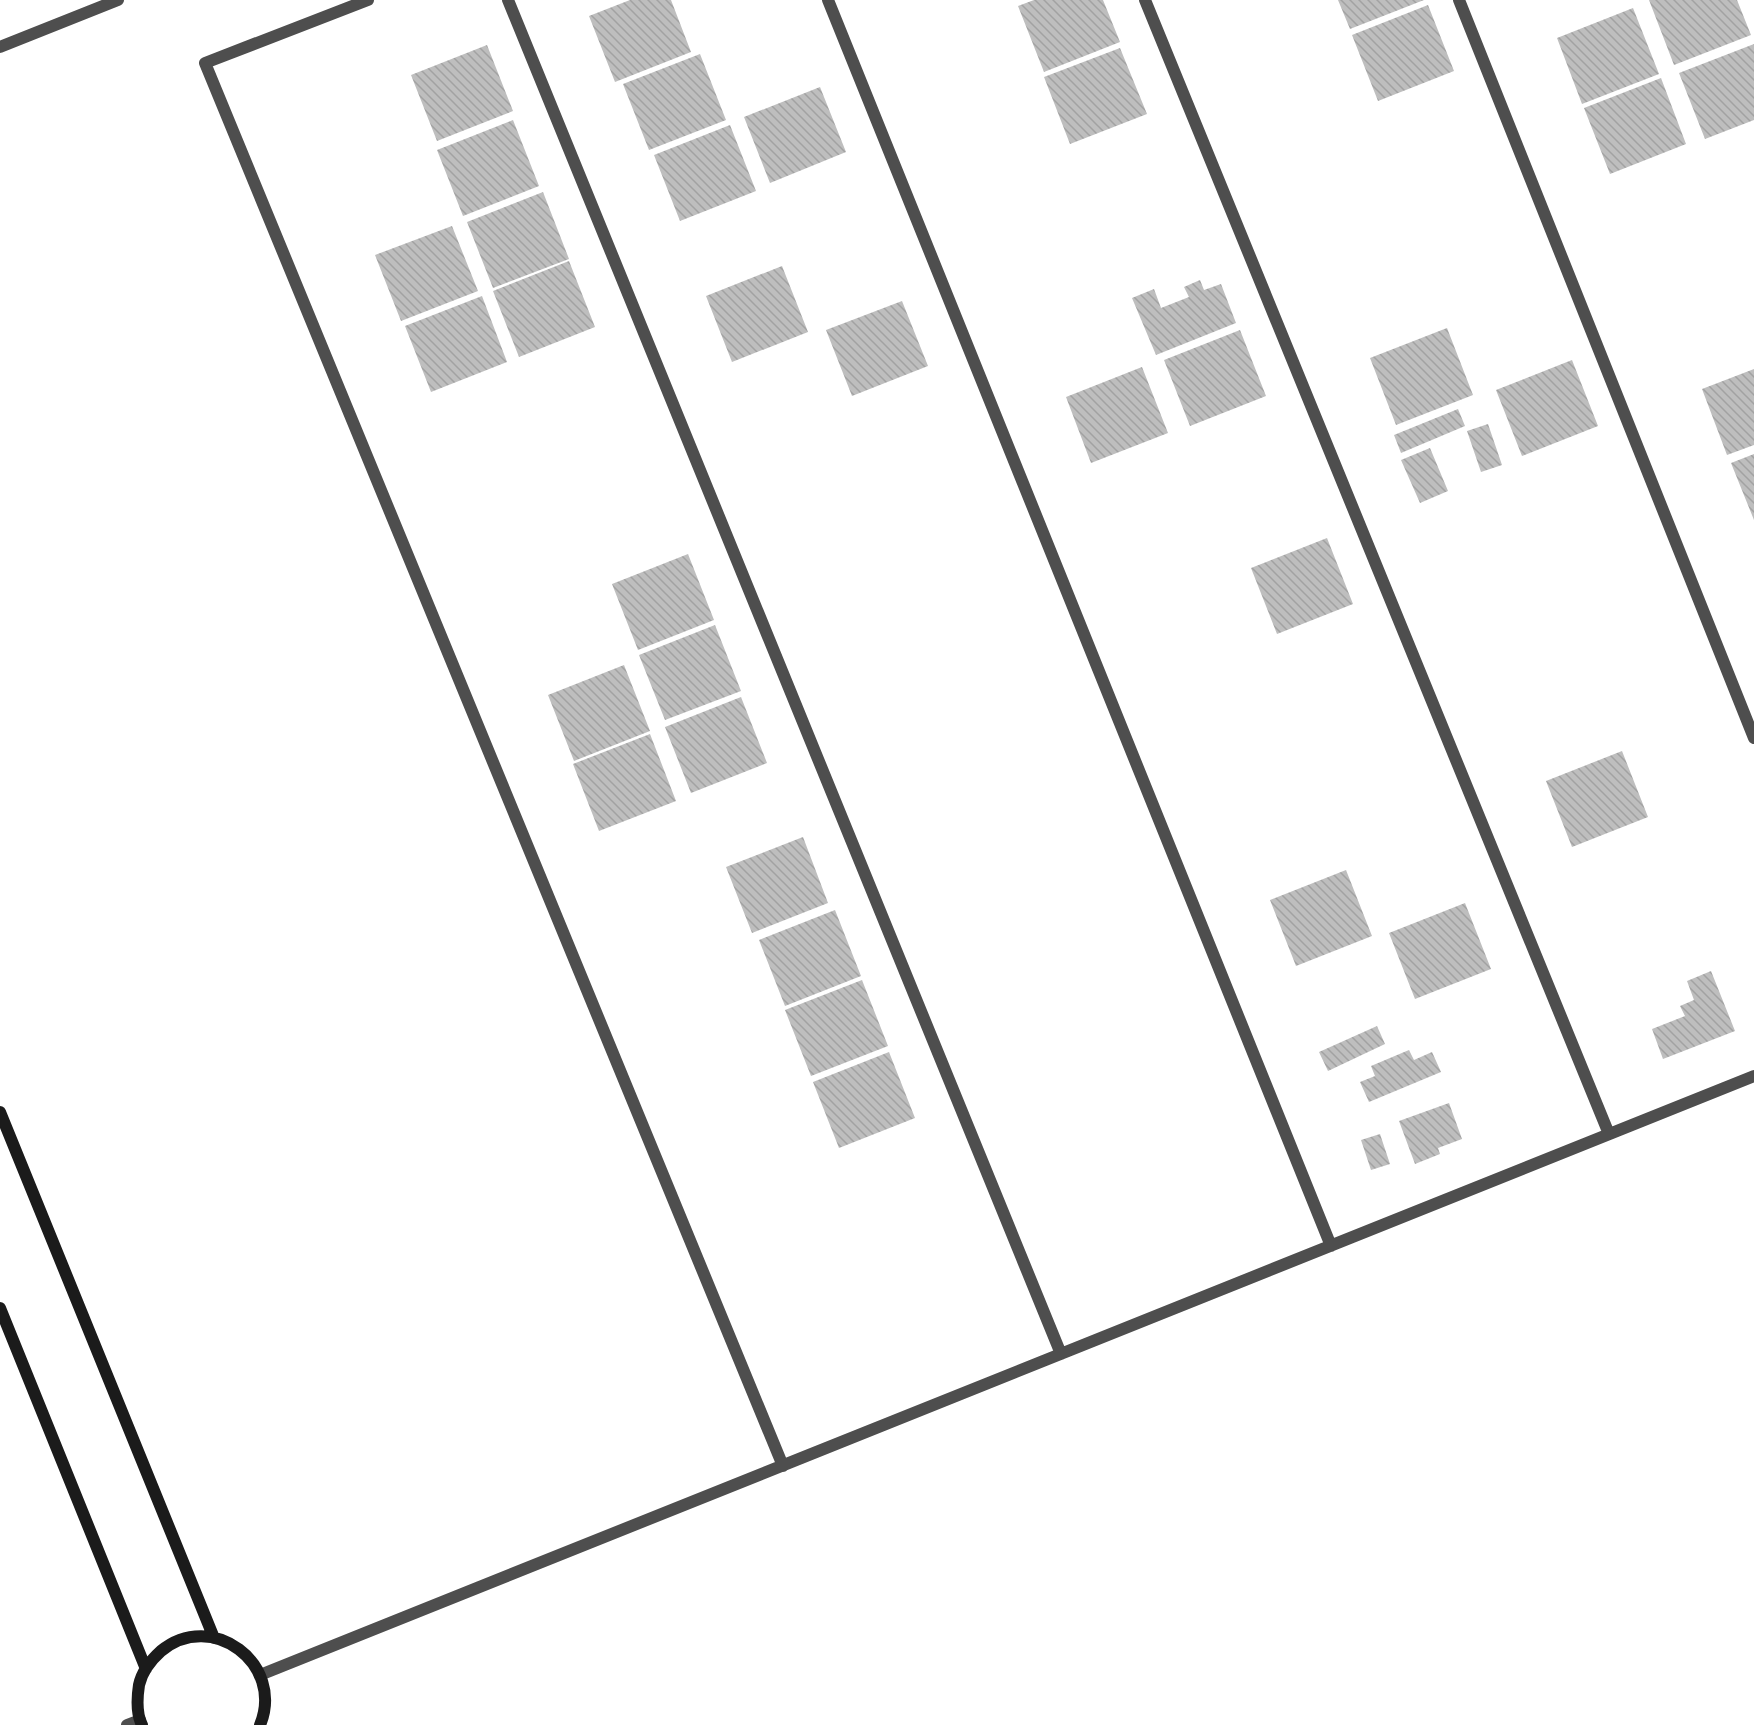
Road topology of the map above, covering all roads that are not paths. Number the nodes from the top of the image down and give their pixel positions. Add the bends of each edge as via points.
1 (118, 0) edge
2 (368, 0) edge
3 (508, 0) edge
4 (828, 0) edge
5 (1145, 0) edge
6 (1459, 0) edge
7 (0, 47) edge
8 (1754, 738) edge
9 (1754, 1076) edge
10 (0, 1112) edge
11 (1609, 1134) junction
12 (1331, 1246) junction
13 (0, 1308) edge
14 (1061, 1354) junction
15 (783, 1466) junction
16 (214, 1638) junction
17 (146, 1669) junction
18 (260, 1675) junction
19 (136, 1723) edge
20 (260, 1725) edge

1 - 7 street
2 - 15 street via 205,63
3 - 14 street
4 - 12 street
5 - 11 street
6 - 8 street
9 - 11 street
10 - 16 street
11 - 12 street
12 - 14 street
13 - 17 street
14 - 15 street
15 - 18 street
16 - 17 street via 190,1637 170,1644
16 - 18 street via 232,1644 250,1658
17 - 19 street via 136,1698
18 - 20 street via 265,1696

